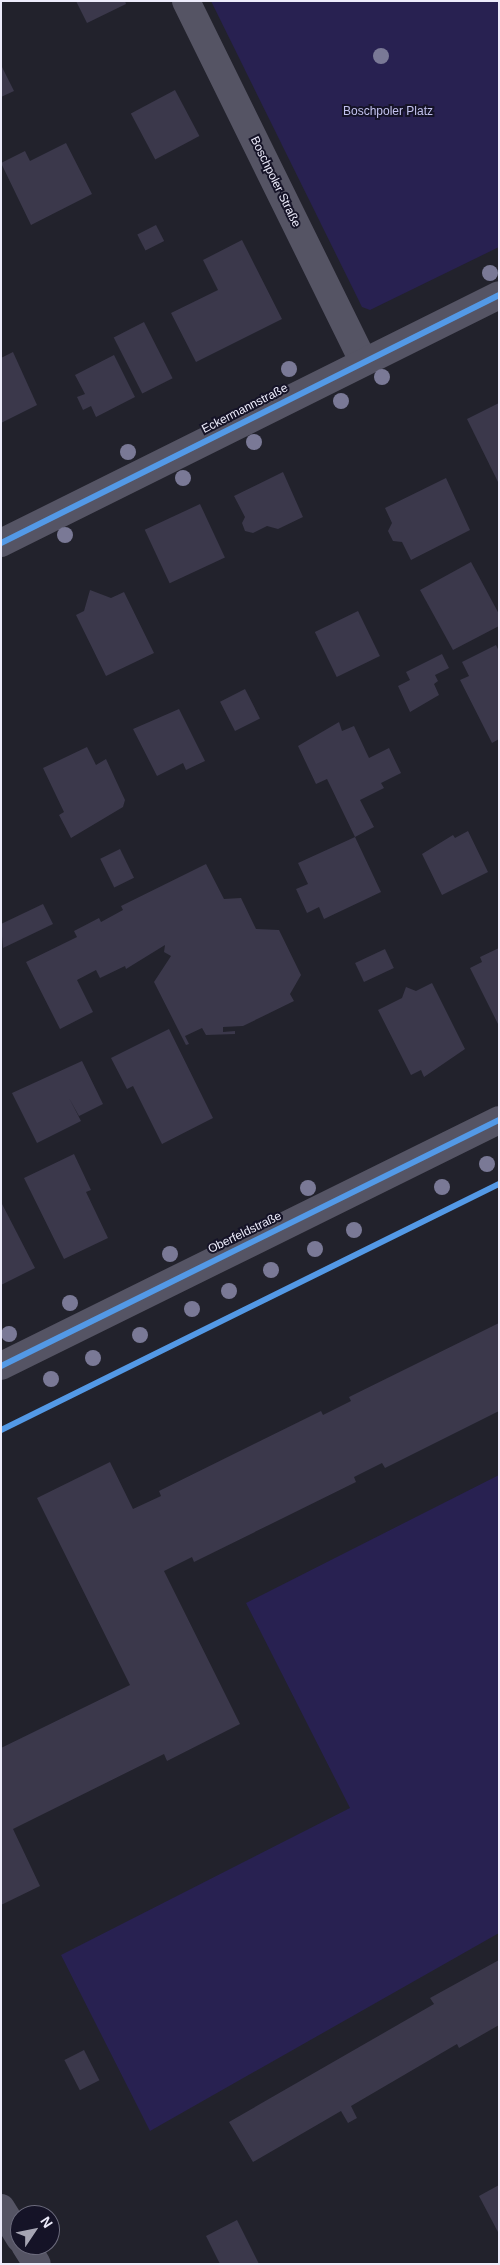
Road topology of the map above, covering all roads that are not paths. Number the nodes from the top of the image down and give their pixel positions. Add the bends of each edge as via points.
1 (186, 1) edge
2 (499, 295) edge
3 (364, 362) junction
4 (1, 543) edge
5 (499, 1120) edge
6 (1, 1366) edge
7 (1, 2208) edge
8 (10, 2222) edge

1 - 3 street, Boschpoler Straße
2 - 3 street, Eckermannstraße
3 - 4 street, Eckermannstraße
5 - 6 street, Oberfeldstraße
7 - 8 street

